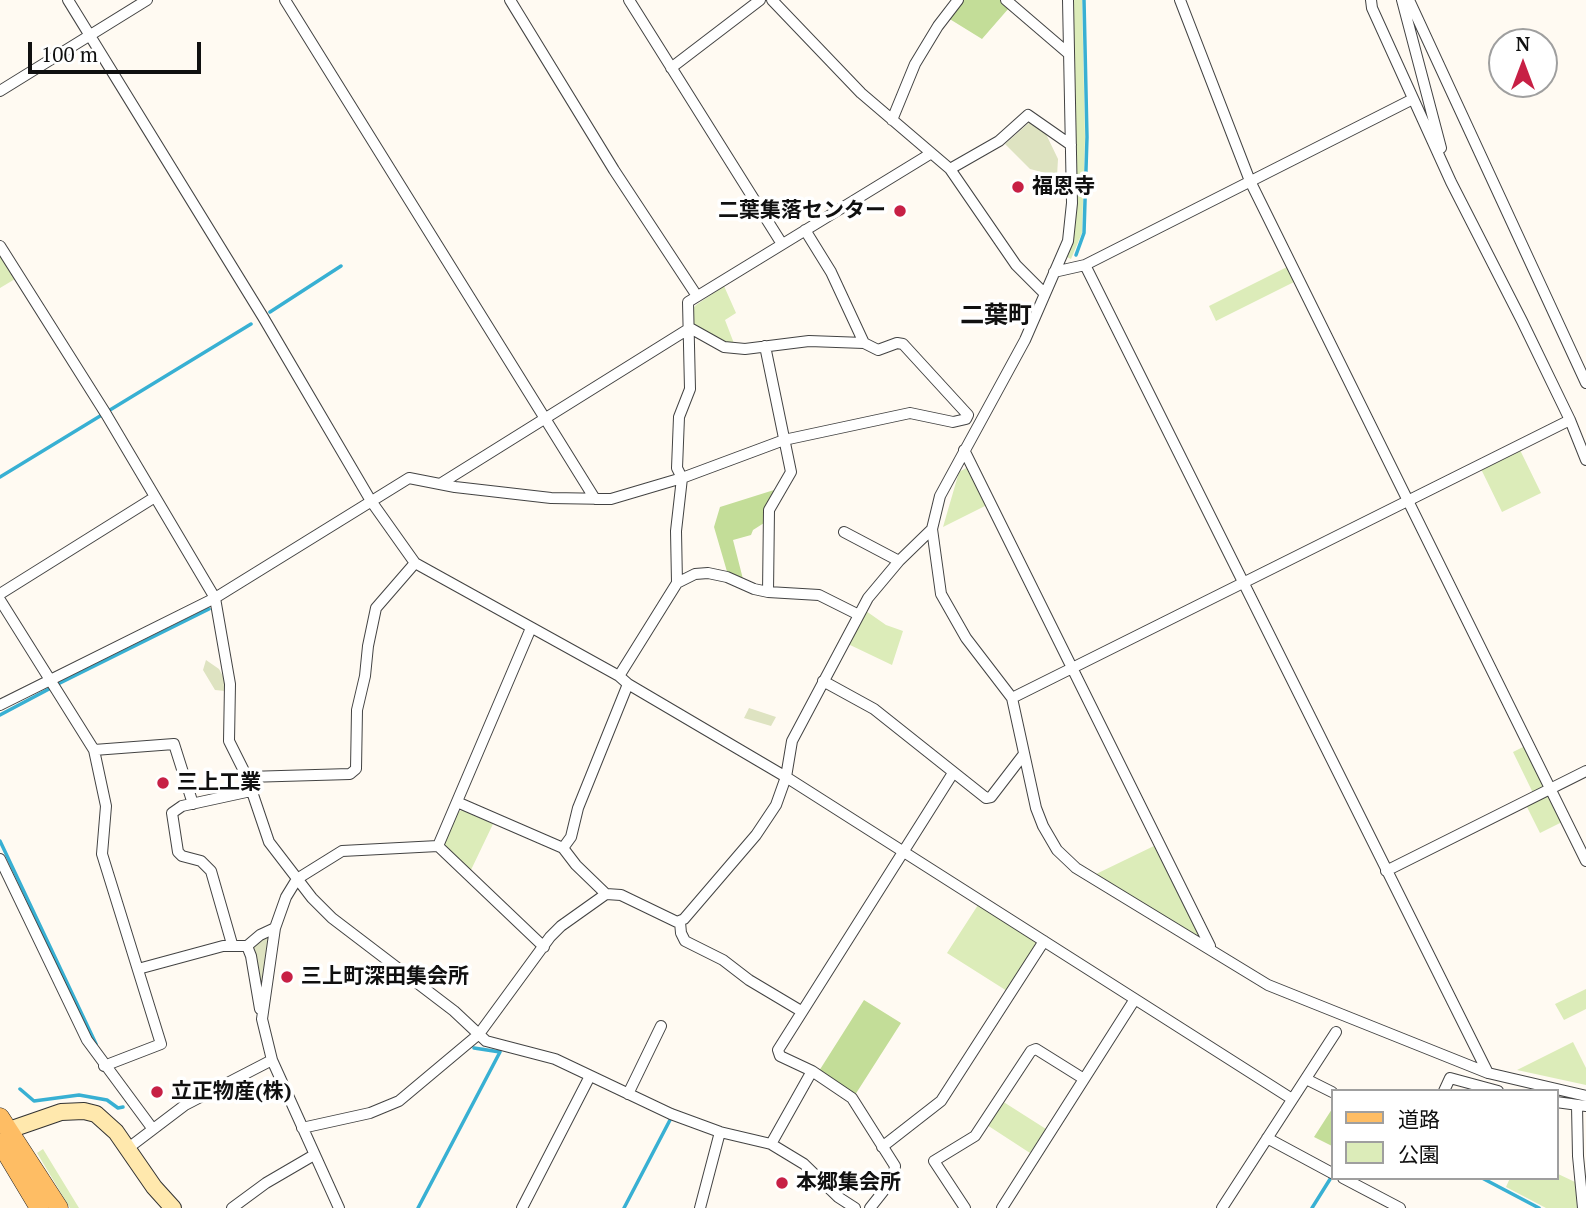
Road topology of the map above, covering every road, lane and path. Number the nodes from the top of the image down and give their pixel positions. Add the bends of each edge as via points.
1 (68, 0) edge
2 (147, 0) edge
3 (285, 0) edge
4 (510, 0) edge
5 (629, 0) edge
6 (760, 0) edge
7 (772, 0) edge
8 (958, 0) edge
9 (1006, 0) edge
10 (1068, 0) edge
11 (1180, 0) edge
12 (1371, 0) edge
13 (1402, 0) edge
14 (1409, 0) edge
15 (89, 36) junction
16 (1069, 54) junction
17 (671, 68) junction
18 (0, 91) edge
19 (1413, 99) junction
20 (892, 120) junction
21 (1071, 145) junction
22 (930, 154) junction
23 (1444, 164) junction
24 (950, 169) junction
25 (1250, 180) junction
26 (805, 230) junction
27 (782, 244) junction
28 (0, 246) edge
29 (1085, 265) junction
30 (1054, 272) junction
31 (1044, 293) junction
32 (697, 296) junction
33 (690, 328) junction
34 (864, 343) junction
35 (765, 346) junction
36 (1586, 383) edge
37 (545, 418) junction
38 (1570, 420) junction
39 (784, 440) junction
40 (964, 450) junction
41 (1586, 460) edge
42 (682, 478) junction
43 (440, 484) junction
44 (155, 498) junction
45 (595, 499) junction
46 (1408, 500) junction
47 (372, 502) junction
48 (932, 529) junction
49 (844, 532) dead end
50 (899, 561) junction
51 (415, 563) junction
52 (677, 583) junction
53 (1243, 583) junction
54 (768, 592) junction
55 (0, 594) edge
56 (215, 598) junction
57 (0, 600) edge
58 (859, 615) junction
59 (531, 628) junction
60 (1072, 668) junction
61 (624, 680) junction
62 (50, 681) junction
63 (823, 681) junction
64 (1012, 698) junction
65 (0, 705) edge
66 (94, 750) junction
67 (1024, 754) junction
68 (1586, 771) edge
69 (953, 773) junction
70 (247, 777) junction
71 (786, 777) junction
72 (1550, 788) junction
73 (251, 791) junction
74 (457, 803) junction
75 (193, 804) junction
76 (438, 846) junction
77 (564, 848) junction
78 (903, 852) junction
79 (0, 859) edge
80 (1586, 861) edge
81 (1385, 871) junction
82 (297, 879) junction
83 (606, 894) junction
84 (680, 922) junction
85 (275, 928) junction
86 (1044, 941) junction
87 (232, 944) junction
88 (247, 946) junction
89 (544, 947) junction
90 (1212, 950) junction
91 (138, 969) junction
92 (1135, 999) junction
93 (801, 1011) junction
94 (262, 1019) junction
95 (661, 1026) dead end
96 (1336, 1032) dead end
97 (479, 1034) junction
98 (272, 1060) junction
99 (104, 1066) junction
100 (812, 1071) junction
101 (1488, 1073) junction
102 (590, 1076) junction
103 (1084, 1079) junction
104 (1306, 1079) junction
105 (1445, 1089) edge
106 (1490, 1089) edge
107 (1556, 1089) edge
108 (1558, 1089) edge
109 (1330, 1091) edge
110 (628, 1094) junction
111 (1586, 1096) edge
112 (1292, 1099) junction
113 (1558, 1102) edge
114 (1582, 1106) edge
115 (152, 1128) junction
116 (302, 1128) junction
117 (2, 1130) edge
118 (720, 1132) junction
119 (1267, 1138) junction
120 (771, 1144) junction
121 (882, 1147) junction
122 (127, 1149) junction
123 (314, 1155) junction
124 (1582, 1156) edge
125 (1330, 1172) edge
126 (1347, 1180) edge
127 (39, 1208) edge
128 (59, 1208) edge
129 (173, 1208) edge
130 (232, 1208) edge
131 (339, 1208) edge
132 (522, 1208) edge
133 (700, 1208) edge
134 (855, 1208) edge
135 (870, 1208) edge
136 (965, 1208) edge
137 (1002, 1208) edge
138 (1222, 1208) edge
139 (1400, 1208) edge
140 (1583, 1208) edge

1 - 15 street
2 - 15 street
3 - 37 street
4 - 32 street
5 - 17 street
6 - 17 street
7 - 20 street
8 - 20 street via 915,64
9 - 16 street
10 - 16 street
11 - 25 street
12 - 19 street
13 - 23 street
14 - 36 street
15 - 18 street
15 - 47 street
16 - 21 street
17 - 27 street
19 - 23 street
19 - 25 street
20 - 22 street
21 - 24 street via 1028,115 999,141
21 - 30 street via 1068,241
22 - 24 street
22 - 26 street
23 - 38 street
24 - 31 street via 1016,265
25 - 29 street
25 - 46 street
26 - 27 street
26 - 34 street via 831,272
27 - 32 street
28 - 44 street
29 - 30 street
29 - 53 street
30 - 31 street
31 - 40 street via 1025,340
32 - 33 street via 688,302
33 - 35 street via 724,347
33 - 37 street
33 - 42 street via 690,389 679,417 677,468
34 - 35 street via 809,341
34 - 39 street via 878,350 903,344 968,415 966,419 953,422 910,413
35 - 39 street
37 - 43 street
37 - 45 street
38 - 41 street
38 - 46 street
39 - 42 street
39 - 54 street via 791,472 769,510
40 - 48 street via 940,496
40 - 60 street
42 - 45 street via 627,496
42 - 52 street
43 - 45 street
43 - 47 street via 409,478
44 - 55 street
44 - 56 street
46 - 53 street
46 - 72 street
47 - 51 street
47 - 56 street
48 - 50 street
48 - 64 street via 941,594 966,638
49 - 50 street
50 - 58 street
51 - 59 street
51 - 70 street via 376,608 357,710 356,769 350,774
52 - 54 street via 708,573
52 - 61 street
53 - 60 street
53 - 81 street
54 - 58 street via 819,595
56 - 62 street
56 - 70 street via 230,684 229,741
57 - 62 street
58 - 63 street
59 - 61 street
59 - 74 street
60 - 64 street
60 - 90 street
61 - 71 street
61 - 77 street
62 - 65 street
62 - 66 street
63 - 69 street via 874,709
63 - 71 street via 792,741
64 - 67 street
66 - 75 street via 174,744
66 - 91 street via 106,806 102,854
67 - 69 street via 991,797 986,798
67 - 90 street via 1036,808 1057,850 1076,868
68 - 72 street
69 - 78 street
70 - 73 street
71 - 78 street
71 - 84 street via 776,805 756,835
72 - 80 street
72 - 81 street
73 - 75 street
73 - 82 street via 269,842
74 - 76 street
74 - 77 street
75 - 87 street via 172,813 178,852 201,861 211,871
76 - 82 street via 342,851
76 - 89 street
77 - 83 street
78 - 86 street
78 - 93 street
79 - 99 street via 87,1041
81 - 101 street
82 - 85 street
82 - 97 street via 332,918
83 - 84 street via 621,895
83 - 89 street via 561,926
84 - 93 street via 685,941
85 - 88 street
85 - 94 street
86 - 92 street
86 - 121 street via 941,1101
87 - 88 street
87 - 91 street
88 - 94 street
89 - 97 street
90 - 101 street via 1268,985
91 - 99 street via 161,1044
92 - 103 street
92 - 112 street
93 - 100 street via 778,1050 780,1056
94 - 98 street
95 - 110 street
96 - 104 street
97 - 102 street via 486,1041 555,1059
97 - 116 street via 399,1101 370,1113
98 - 115 street via 209,1091
98 - 116 street
99 - 115 street
100 - 120 street
100 - 121 street via 852,1098
101 - 107 street
102 - 110 street
102 - 132 street
103 - 136 street via 1033,1049 975,1136 934,1161
103 - 137 street
104 - 109 street
104 - 112 street
105 - 106 street via 1450,1079
108 - 111 street
110 - 118 street
112 - 119 street
113 - 114 street
114 - 124 street
115 - 122 street
116 - 123 street
117 - 122 street via 61,1112 84,1111 102,1118
117 - 127 main road
117 - 128 main road
118 - 120 street
118 - 133 street
119 - 125 street
119 - 138 street
120 - 134 street via 804,1164
121 - 135 street via 896,1172
122 - 129 street
123 - 130 street
123 - 131 street
124 - 140 street
126 - 139 street

